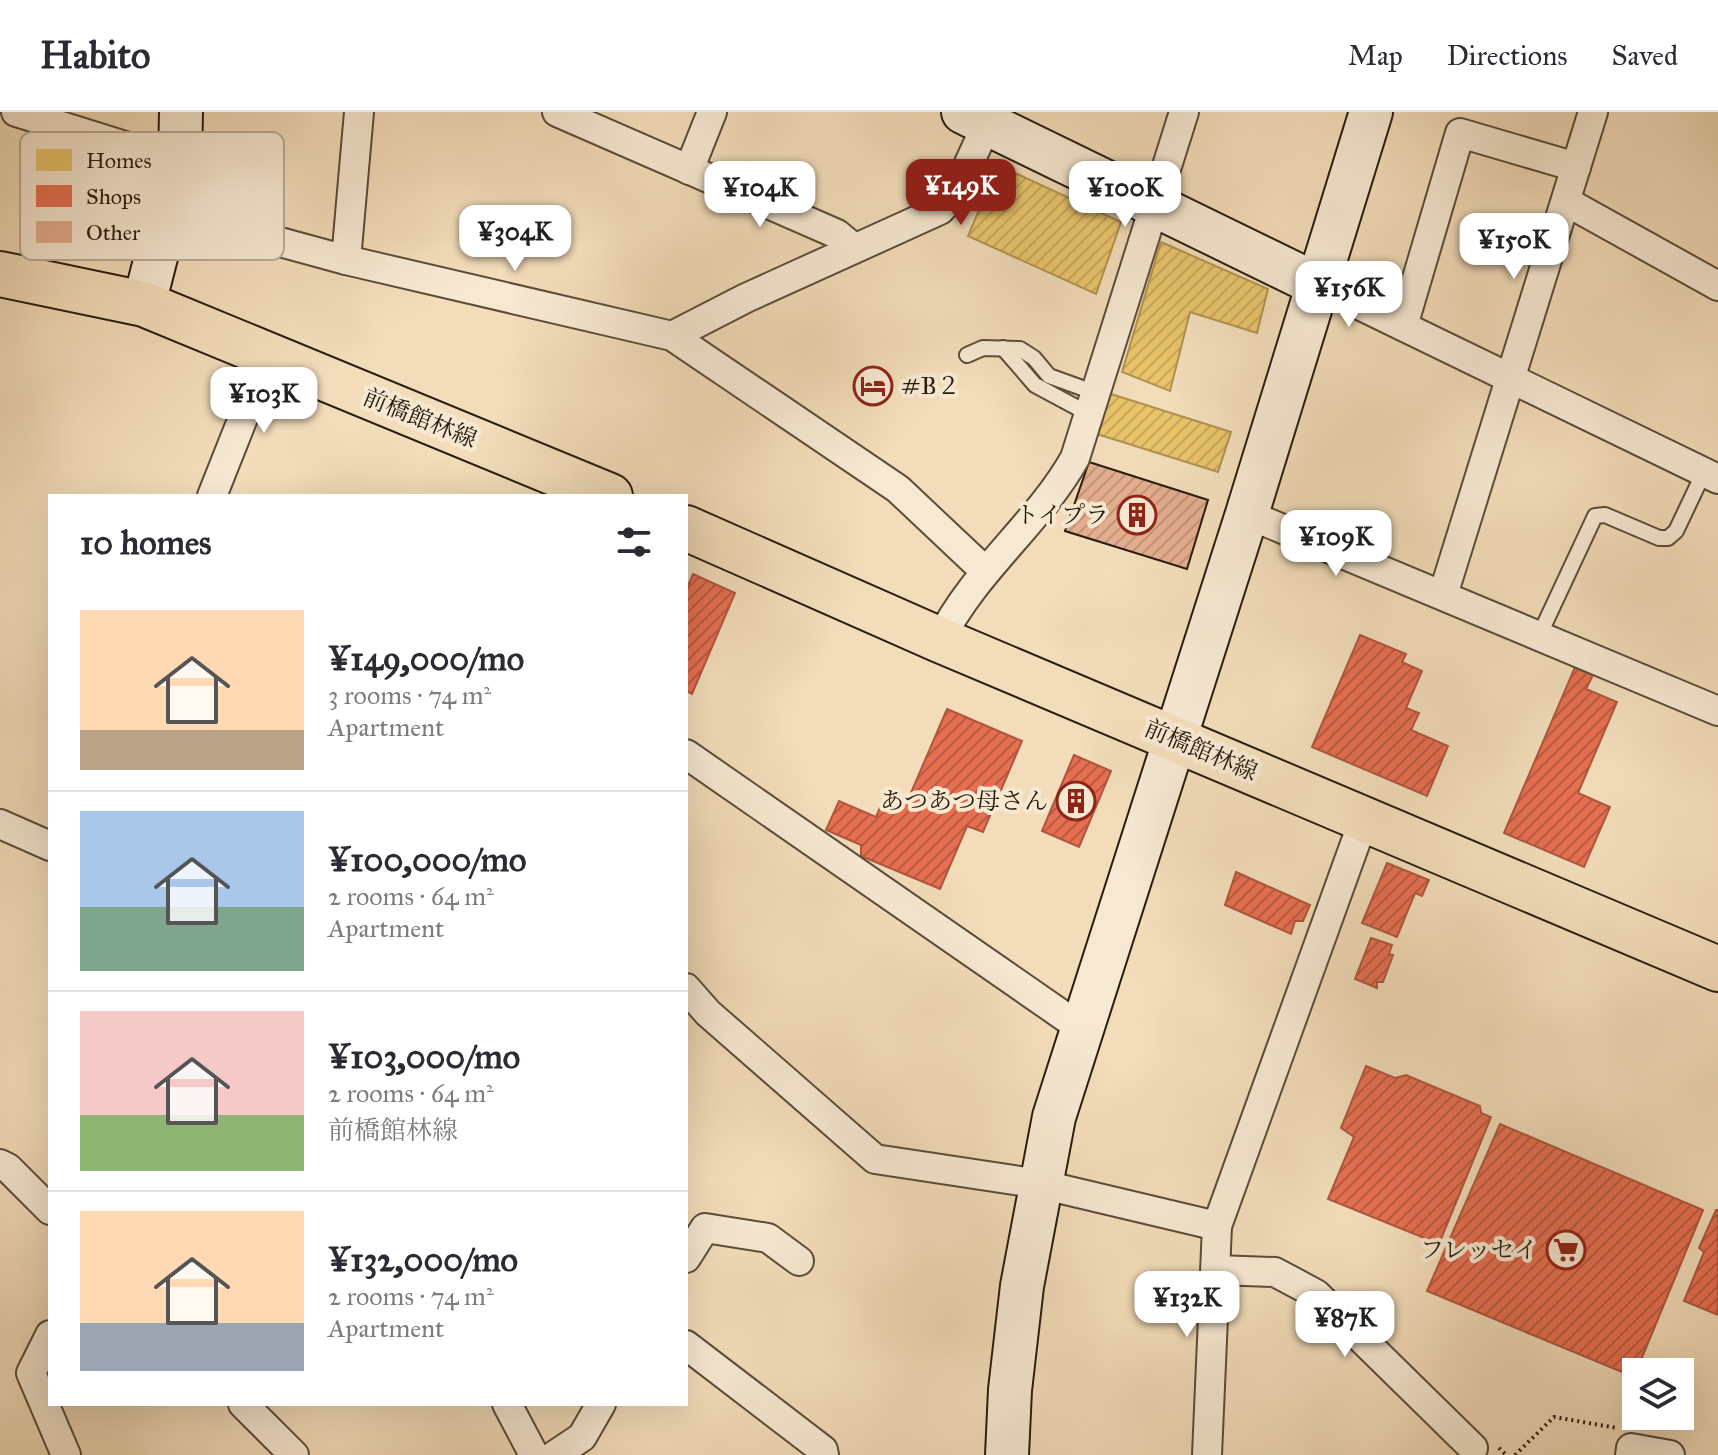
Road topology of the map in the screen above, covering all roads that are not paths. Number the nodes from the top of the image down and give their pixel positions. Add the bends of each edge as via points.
1 (16, 112) edge
2 (181, 112) edge
3 (359, 112) edge
4 (557, 112) edge
5 (712, 112) edge
6 (1184, 112) edge
7 (1371, 112) edge
8 (1593, 112) edge
9 (975, 118) edge
10 (80, 132) edge
11 (181, 132) edge
12 (1576, 167) junction
13 (689, 170) junction
14 (1567, 202) junction
15 (1154, 206) junction
16 (284, 243) edge
17 (854, 248) junction
18 (155, 260) edge
19 (346, 260) junction
20 (0, 274) edge
21 (1318, 285) junction
22 (1718, 286) edge
23 (144, 304) junction
24 (1403, 326) junction
25 (672, 336) junction
26 (1003, 348) junction
27 (268, 355) junction
28 (967, 355) dead end
29 (1511, 377) junction
30 (1093, 404) junction
31 (1711, 475) edge
32 (213, 494) edge
33 (605, 494) edge
34 (1247, 514) junction
35 (688, 529) edge
36 (985, 571) junction
37 (1443, 595) junction
38 (1539, 636) junction
39 (940, 640) junction
40 (1718, 711) edge
41 (1175, 739) junction
42 (688, 755) edge
43 (1364, 819) junction
44 (0, 824) edge
45 (48, 845) edge
46 (1718, 969) edge
47 (688, 990) edge
48 (1081, 1028) junction
49 (0, 1164) edge
50 (1040, 1184) junction
51 (48, 1208) edge
52 (1217, 1226) junction
53 (688, 1255) edge
54 (799, 1261) dead end
55 (1216, 1270) junction
56 (48, 1339) edge
57 (688, 1347) edge
58 (245, 1406) edge
59 (508, 1406) edge
60 (600, 1406) edge
61 (1473, 1448) dead end
62 (1630, 1452) edge
63 (66, 1455) edge
64 (294, 1455) edge
65 (534, 1455) edge
66 (555, 1455) edge
67 (824, 1455) edge
68 (1007, 1455) edge
69 (1207, 1455) edge
70 (1670, 1455) edge

1 - 10 street
2 - 11 street
3 - 19 street
4 - 13 street
5 - 13 street
6 - 15 street
7 - 21 street
8 - 12 street
9 - 15 street
9 - 17 street via 950,202
12 - 14 street
12 - 24 street via 1460,133
13 - 17 street via 837,234
14 - 22 street
14 - 29 street
15 - 21 street
15 - 30 street
16 - 19 street
17 - 25 street
18 - 23 street
19 - 25 street
20 - 23 main road, 前橋館林線
21 - 24 street
21 - 34 street
23 - 27 main road, 前橋館林線
24 - 29 street
25 - 36 street via 898,489
26 - 28 lane
26 - 30 lane via 1020,349 1049,376
26 - 30 lane via 1035,385
27 - 32 street
27 - 33 main road, 前橋館林線
29 - 31 street
29 - 37 street
30 - 36 street via 1061,484
31 - 38 lane via 1668,538 1595,516
34 - 37 street
34 - 41 street
35 - 39 main road, 前橋館林線
36 - 39 street
37 - 38 street
38 - 40 street
39 - 41 main road, 前橋館林線
41 - 43 main road, 前橋館林線
41 - 48 street
42 - 48 street
43 - 46 main road, 前橋館林線
43 - 52 street
44 - 45 street
47 - 50 street via 875,1159
48 - 50 street
49 - 51 street
50 - 52 street
50 - 68 street via 1022,1286
52 - 55 street
53 - 54 street via 705,1228 768,1238
55 - 61 street via 1275,1272 1316,1294
55 - 69 street
56 - 63 street via 31,1373
57 - 67 street
58 - 64 street
59 - 65 street
60 - 66 street via 582,1437
62 - 70 street

